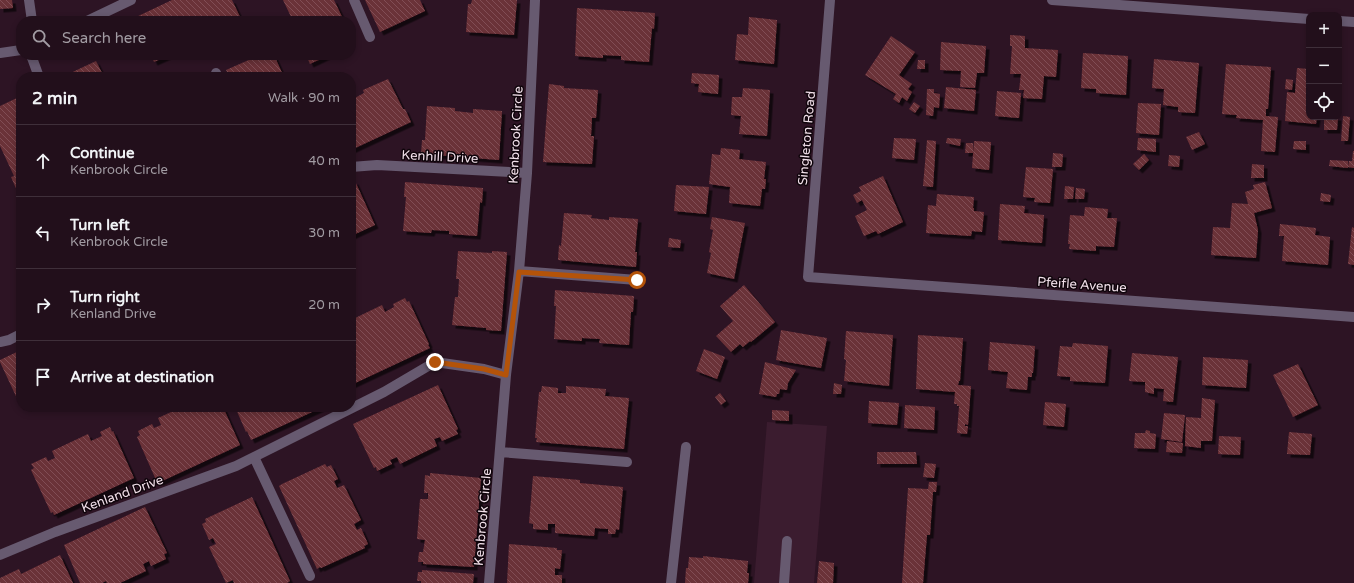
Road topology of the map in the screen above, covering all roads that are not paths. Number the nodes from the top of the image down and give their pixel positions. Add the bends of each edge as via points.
1 (29, 0) edge
2 (131, 0) edge
3 (354, 0) edge
4 (535, 0) edge
5 (830, 0) edge
6 (1052, 0) edge
7 (31, 16) edge
8 (97, 16) edge
9 (1306, 18) edge
10 (1342, 21) edge
11 (1354, 22) edge
12 (370, 36) dead end
13 (16, 51) edge
14 (0, 53) edge
15 (32, 60) edge
16 (36, 72) edge
17 (356, 167) edge
18 (527, 173) junction
19 (519, 272) junction
20 (808, 277) joint
21 (637, 280) dead end
22 (1354, 317) edge
23 (16, 336) edge
24 (0, 342) edge
25 (506, 375) junction
26 (356, 406) edge
27 (344, 412) edge
28 (686, 447) dead end
29 (500, 452) junction
30 (254, 457) junction
31 (628, 462) dead end
32 (787, 541) dead end
33 (0, 555) edge
34 (310, 576) dead end
35 (489, 583) edge
36 (671, 583) edge
37 (784, 583) edge

1 - 7 street
2 - 8 street
3 - 12 street
4 - 18 street, Kenbrook Circle
5 - 20 street, Singleton Road
6 - 9 street
10 - 11 street
13 - 14 street
15 - 16 street
17 - 18 street, Kenhill Drive via 377,165
18 - 19 street, Kenbrook Circle
19 - 21 street
19 - 25 street, Kenbrook Circle
20 - 22 street, Pfeifle Avenue
23 - 24 street
25 - 26 street, Kenland Drive via 435,362
25 - 29 street, Kenbrook Circle
27 - 30 street, Kenland Drive
28 - 36 street
29 - 31 street, Kenbrook Circle
29 - 35 street, Kenbrook Circle
30 - 33 street, Kenland Drive
30 - 34 street
32 - 37 street

